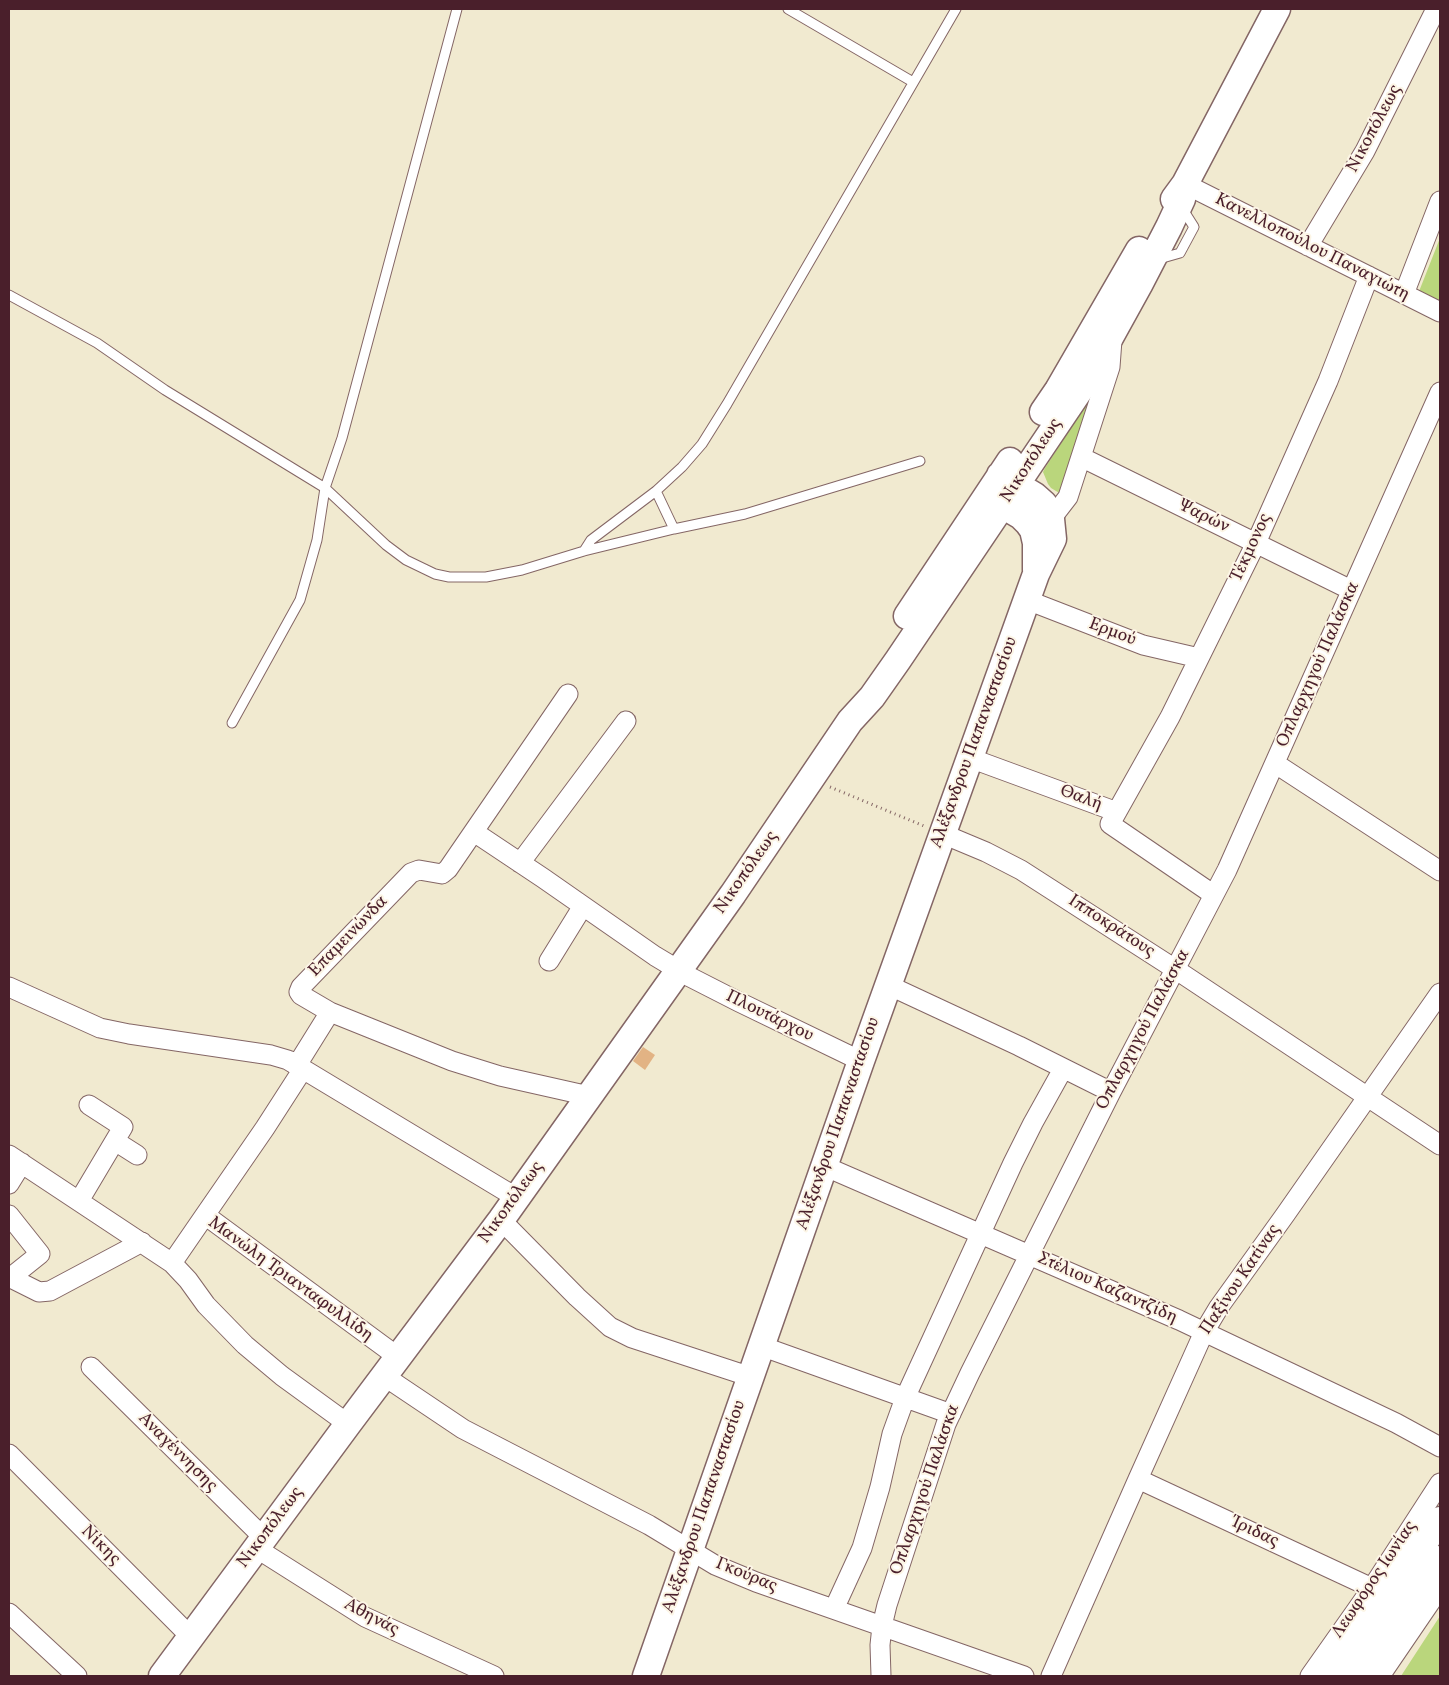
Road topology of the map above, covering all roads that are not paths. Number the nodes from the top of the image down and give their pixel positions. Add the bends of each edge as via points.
1 (457, 9) edge
2 (788, 9) edge
3 (956, 9) edge
4 (1277, 9) edge
5 (1436, 9) edge
6 (913, 82) junction
7 (1182, 194) junction
8 (1440, 202) edge
9 (1308, 246) junction
10 (1369, 276) junction
11 (1404, 294) junction
12 (9, 295) edge
13 (1440, 312) edge
14 (1112, 335) junction
15 (1440, 392) edge
16 (1081, 457) junction
17 (920, 461) dead end
18 (325, 488) junction
19 (1001, 490) junction
20 (656, 491) junction
21 (1051, 519) junction
22 (674, 528) junction
23 (986, 530) junction
24 (1256, 543) junction
25 (584, 551) junction
26 (1036, 566) junction
27 (1351, 590) junction
28 (1027, 600) junction
29 (1199, 658) junction
30 (568, 694) dead end
31 (850, 721) junction
32 (626, 722) dead end
33 (232, 723) dead end
34 (970, 758) junction
35 (1276, 764) junction
36 (1117, 812) junction
37 (474, 832) junction
38 (943, 834) junction
39 (520, 863) junction
40 (1440, 871) edge
41 (1214, 895) junction
42 (583, 906) junction
43 (550, 961) dead end
44 (1175, 969) junction
45 (679, 970) junction
46 (888, 985) junction
47 (9, 987) edge
48 (1440, 993) edge
49 (330, 1012) junction
50 (861, 1061) junction
51 (300, 1067) junction
52 (1063, 1069) junction
53 (1110, 1092) junction
54 (588, 1096) junction
55 (1368, 1097) junction
56 (89, 1105) dead end
57 (115, 1141) junction
58 (1440, 1145) edge
59 (137, 1155) dead end
60 (15, 1159) edge
61 (824, 1166) junction
62 (9, 1184) edge
63 (517, 1198) junction
64 (79, 1201) junction
65 (205, 1215) junction
66 (9, 1216) edge
67 (501, 1220) junction
68 (981, 1235) junction
69 (142, 1242) junction
70 (1029, 1254) junction
71 (172, 1263) junction
72 (9, 1278) edge
73 (1204, 1332) junction
74 (762, 1346) junction
75 (91, 1367) dead end
76 (391, 1367) junction
77 (750, 1377) junction
78 (906, 1398) junction
79 (951, 1414) junction
80 (348, 1424) junction
81 (1440, 1447) edge
82 (9, 1454) edge
83 (1138, 1479) junction
84 (1440, 1484) edge
85 (1440, 1520) edge
86 (260, 1543) junction
87 (690, 1551) junction
88 (1440, 1559) edge
89 (1372, 1588) junction
90 (1440, 1588) edge
91 (834, 1609) junction
92 (9, 1613) edge
93 (882, 1626) junction
94 (191, 1637) junction
95 (165, 1675) edge
96 (77, 1676) edge
97 (494, 1676) edge
98 (646, 1676) edge
99 (881, 1676) edge
100 (1024, 1676) edge
101 (1051, 1676) edge
102 (1310, 1676) edge
103 (1332, 1676) edge
104 (1358, 1676) edge
105 (1380, 1676) edge

1 - 18 lane via 342,438
2 - 6 lane
3 - 6 lane
4 - 7 main road, Νικοπόλεως
5 - 9 street, Νικοπόλεως via 1365,151
6 - 20 lane via 711,431 690,459
7 - 9 street, Κανελλοπούλου Παναγιώτη
7 - 14 main road, Νικοπόλεως
7 - 19 main road, Νικοπόλεως via 1157,222 1128,267
8 - 11 street
9 - 10 street, Κανελλοπούλου Παναγιώτη
10 - 11 street, Κανελλοπούλου Παναγιώτη
10 - 24 street, Τέκμονος via 1328,381
11 - 13 street, Κανελλοπούλου Παναγιώτη
12 - 18 lane via 97,343 165,390
14 - 16 street via 1110,367
14 - 19 main road, Νικοπόλεως via 1086,381
15 - 27 street, Οπλαρχηγού Παλάσκα
16 - 21 street via 1068,498
16 - 24 street, Ψαρών
17 - 22 lane via 745,514
18 - 25 lane via 395,553 435,574 464,578 503,574
18 - 33 lane via 317,540 300,600
19 - 21 main road via 1035,496
19 - 23 main road, Νικοπόλεως
19 - 26 main road, Αλέξανδρου Παπαναστασίου via 1033,530
19 - 31 main road, Νικοπόλεως via 929,582 864,686
20 - 22 lane
20 - 25 lane via 591,540
21 - 26 main road, Αλέξανδρου Παπαναστασίου via 1052,539
22 - 25 lane
23 - 26 main road via 1004,527 1018,531 1029,542
23 - 31 main road, Νικοπόλεως via 872,697
24 - 27 street, Ψαρών
24 - 29 street, Τέκμονος
26 - 28 main road, Αλέξανδρου Παπαναστασίου
27 - 35 street, Οπλαρχηγού Παλάσκα
28 - 29 street, Ερμού via 1143,645
28 - 34 main road, Αλέξανδρου Παπαναστασίου
29 - 36 street, Τέκμονος
30 - 37 street
31 - 45 main road, Νικοπόλεως
32 - 39 street
34 - 36 street, Θαλή
34 - 38 main road, Αλέξανδρου Παπαναστασίου
35 - 40 street
35 - 41 street, Οπλαρχηγού Παλάσκα
36 - 41 street, Θαλή via 1110,824
37 - 39 street, Πλουτάρχου
37 - 49 street, Επαμεινώνδα via 442,874 419,870 411,873 301,987 301,995
38 - 44 street, Ιπποκράτους via 1021,870
38 - 46 main road, Αλέξανδρου Παπαναστασίου
39 - 42 street, Πλουτάρχου
41 - 44 street, Οπλαρχηγού Παλάσκα
42 - 43 street
42 - 45 street, Πλουτάρχου
44 - 53 street, Οπλαρχηγού Παλάσκα
44 - 55 street, Ιπποκράτους
45 - 50 street, Πλουτάρχου
45 - 54 main road, Νικοπόλεως
46 - 50 main road, Αλέξανδρου Παπαναστασίου
46 - 52 street
47 - 51 street via 100,1028 271,1055
48 - 55 street, Παξίνου Κατίνας
49 - 51 street
49 - 54 street via 452,1062
50 - 61 main road, Αλέξανδρου Παπαναστασίου
51 - 63 street
51 - 65 street via 265,1128
52 - 53 street
52 - 68 street via 1017,1155
53 - 70 street, Οπλαρχηγού Παλάσκα
54 - 63 main road, Νικοπόλεως
55 - 58 street, Ιπποκράτους
55 - 73 street, Παξίνου Κατίνας
56 - 57 street via 123,1127
57 - 59 street
57 - 64 street
60 - 62 street
60 - 64 street
61 - 68 street, Στέλιου Καζαντζίδη
61 - 74 main road, Αλέξανδρου Παπαναστασίου
63 - 67 main road, Νικοπόλεως
64 - 69 street
65 - 71 street, Μανώλη Τριανταφυλλίδη
65 - 76 street, Μανώλη Τριανταφυλλίδη
66 - 72 street via 40,1254
67 - 76 main road, Νικοπόλεως
67 - 77 street via 610,1327 632,1338
68 - 70 street, Στέλιου Καζαντζίδη
68 - 78 street
69 - 71 street
69 - 72 street via 50,1291 39,1292
70 - 73 street, Στέλιου Καζαντζίδη
70 - 79 street, Οπλαρχηγού Παλάσκα
71 - 80 street via 206,1305 245,1345
73 - 81 street, Στέλιου Καζαντζίδη via 1372,1411
73 - 83 street, Παξίνου Κατίνας
74 - 77 main road, Αλέξανδρου Παπαναστασίου
74 - 78 street
75 - 86 street, Αναγέννησης
76 - 80 main road, Νικοπόλεως
76 - 87 street, Γκούρας via 463,1429 648,1525
77 - 87 main road, Αλέξανδρου Παπαναστασίου
78 - 79 street
78 - 91 street via 892,1434 862,1548
79 - 93 street, Οπλαρχηγού Παλάσκα
80 - 86 main road, Νικοπόλεως
82 - 94 street, Νίκης
83 - 89 street, Ίριδας
83 - 101 street, Παξίνου Κατίνας
84 - 89 street, Λεωφόρος Ιωνίας
85 - 103 main road
86 - 94 main road, Νικοπόλεως
86 - 97 street, Αθηνάς via 365,1617
87 - 91 street, Γκούρας via 735,1574
87 - 98 main road, Αλέξανδρου Παπαναστασίου
88 - 104 main road
89 - 102 street, Λεωφόρος Ιωνίας
90 - 105 street
91 - 93 street, Γκούρας
92 - 96 street
93 - 99 street, Οπλαρχηγού Παλάσκα
93 - 100 street, Γκούρας
94 - 95 main road, Νικοπόλεως

